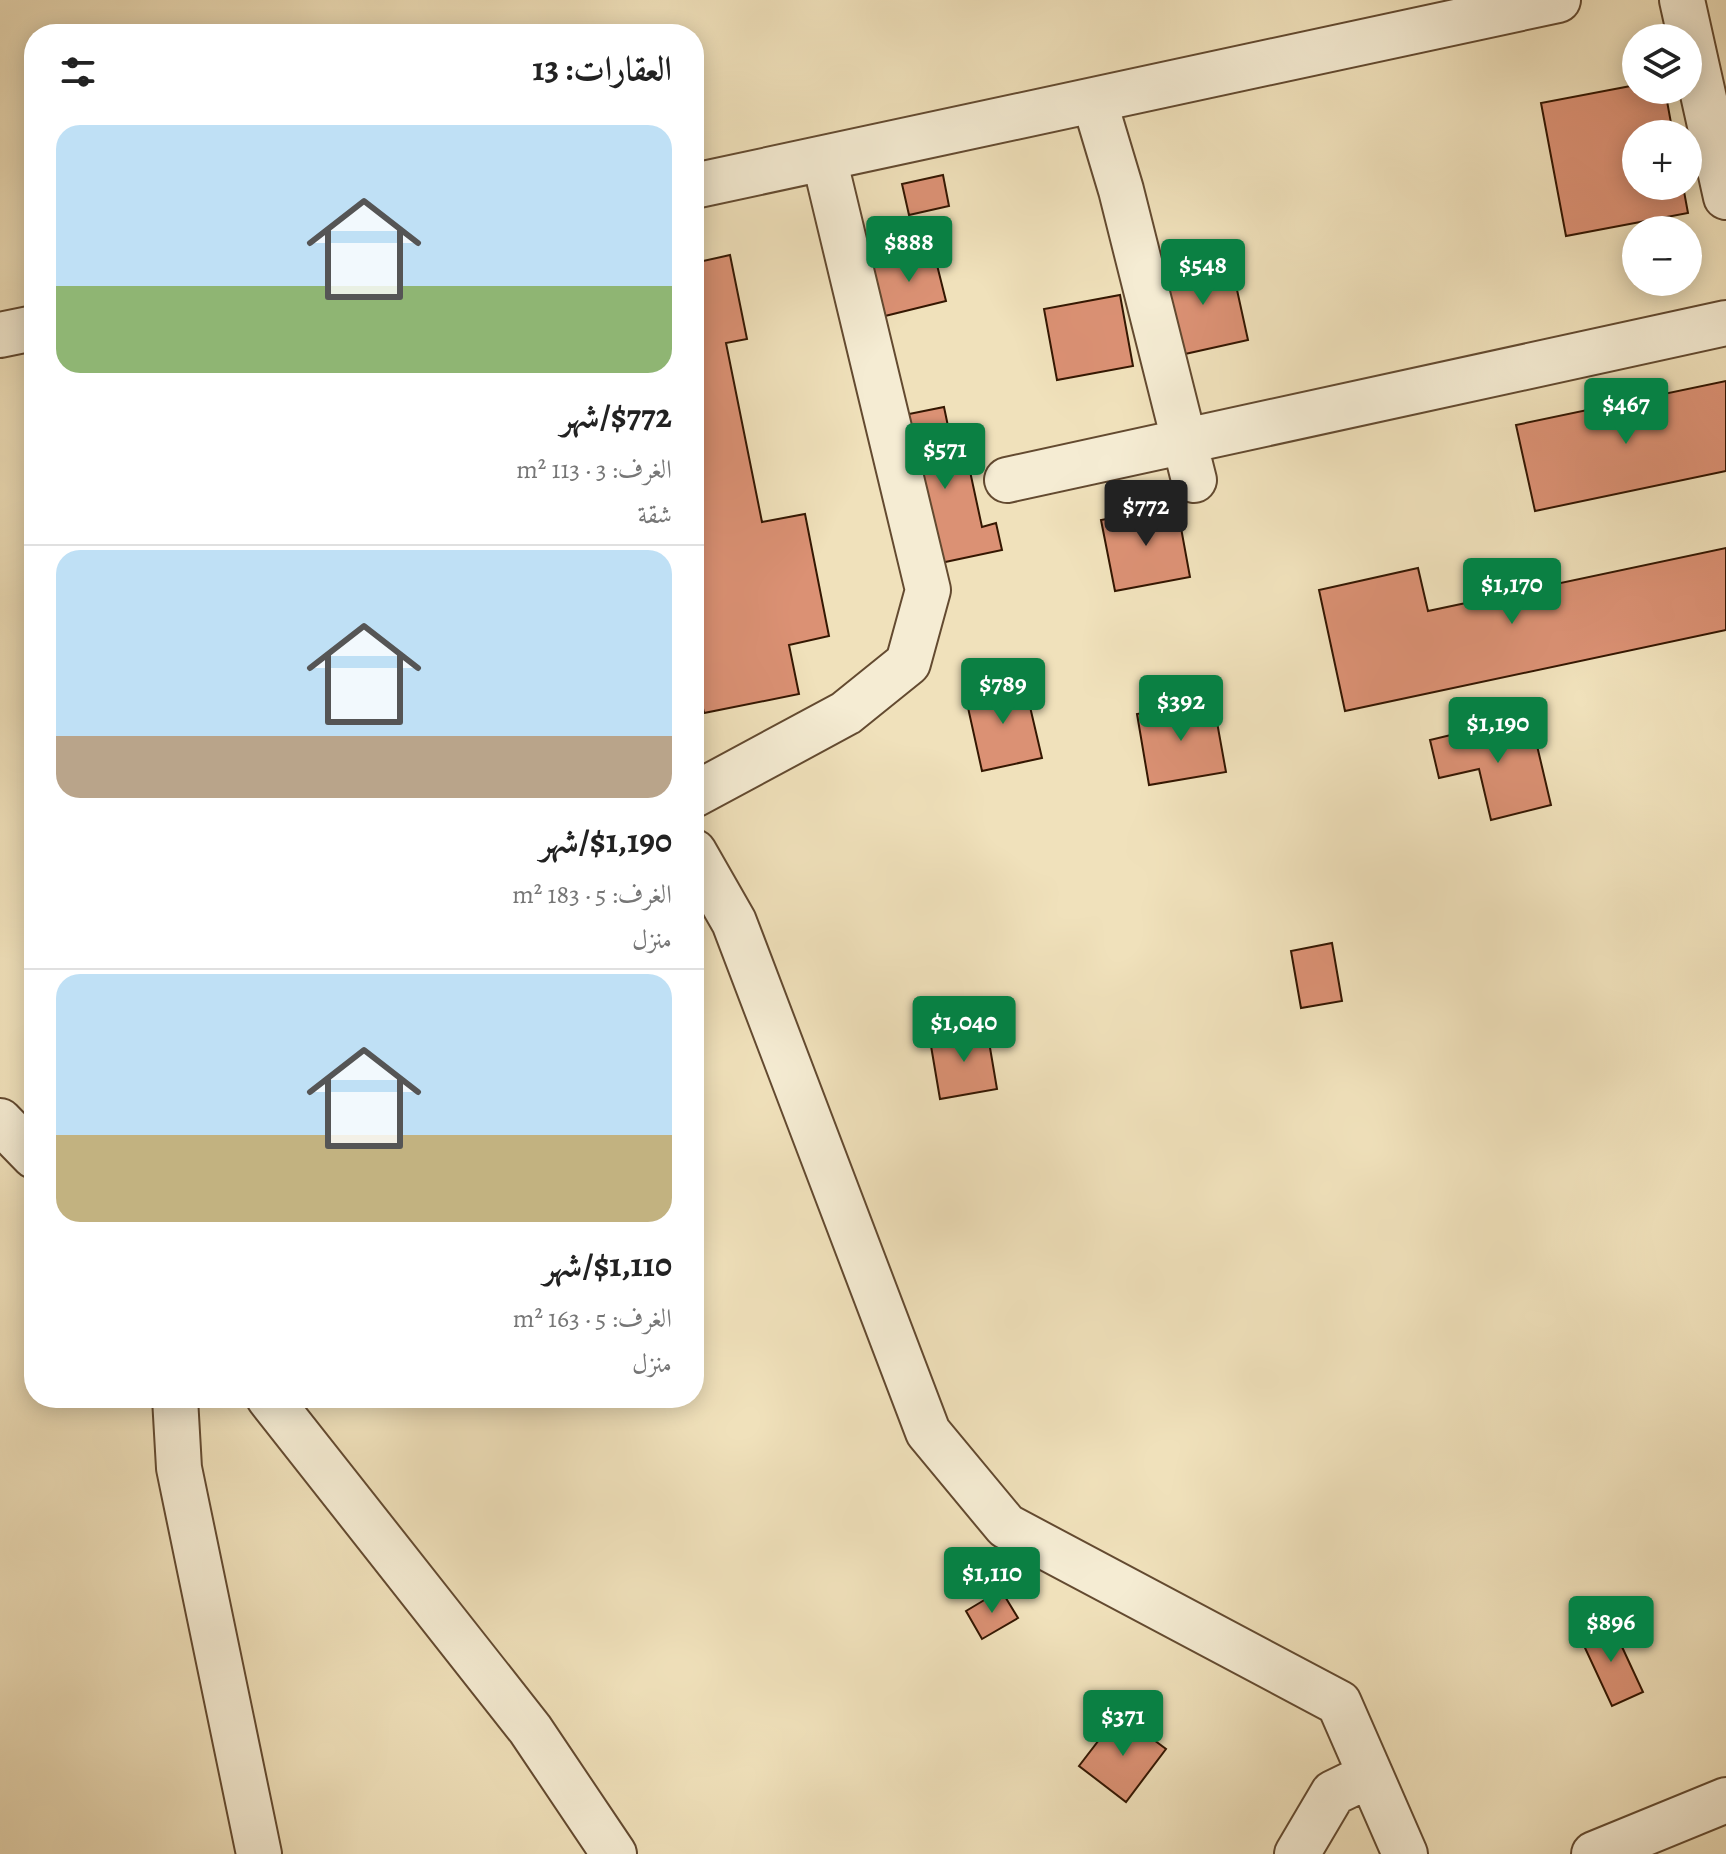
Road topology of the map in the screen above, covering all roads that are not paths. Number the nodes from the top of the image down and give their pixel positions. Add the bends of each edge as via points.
1 (1558, 0) edge
2 (1682, 0) edge
3 (1094, 100) junction
4 (824, 158) junction
5 (704, 184) edge
6 (1726, 197) edge
7 (1726, 323) edge
8 (24, 330) edge
9 (0, 335) edge
10 (1189, 460) junction
11 (1007, 480) dead end
12 (704, 790) edge
13 (704, 870) edge
14 (0, 1121) edge
15 (24, 1146) edge
16 (176, 1408) edge
17 (277, 1408) edge
18 (1370, 1775) junction
19 (1726, 1800) edge
20 (259, 1854) edge
21 (614, 1854) edge
22 (1297, 1854) edge
23 (1405, 1854) edge
24 (1594, 1854) edge

1 - 3 lane
2 - 6 lane
3 - 4 lane
3 - 10 lane
4 - 5 lane
4 - 12 lane via 928,590 908,663 846,713
7 - 10 lane
8 - 9 lane
10 - 11 lane
13 - 18 lane via 734,922 928,1432 1006,1526 1339,1703
14 - 15 lane
16 - 20 lane via 179,1468
17 - 21 lane via 530,1729
18 - 22 lane via 1333,1793
18 - 23 lane
19 - 24 lane

